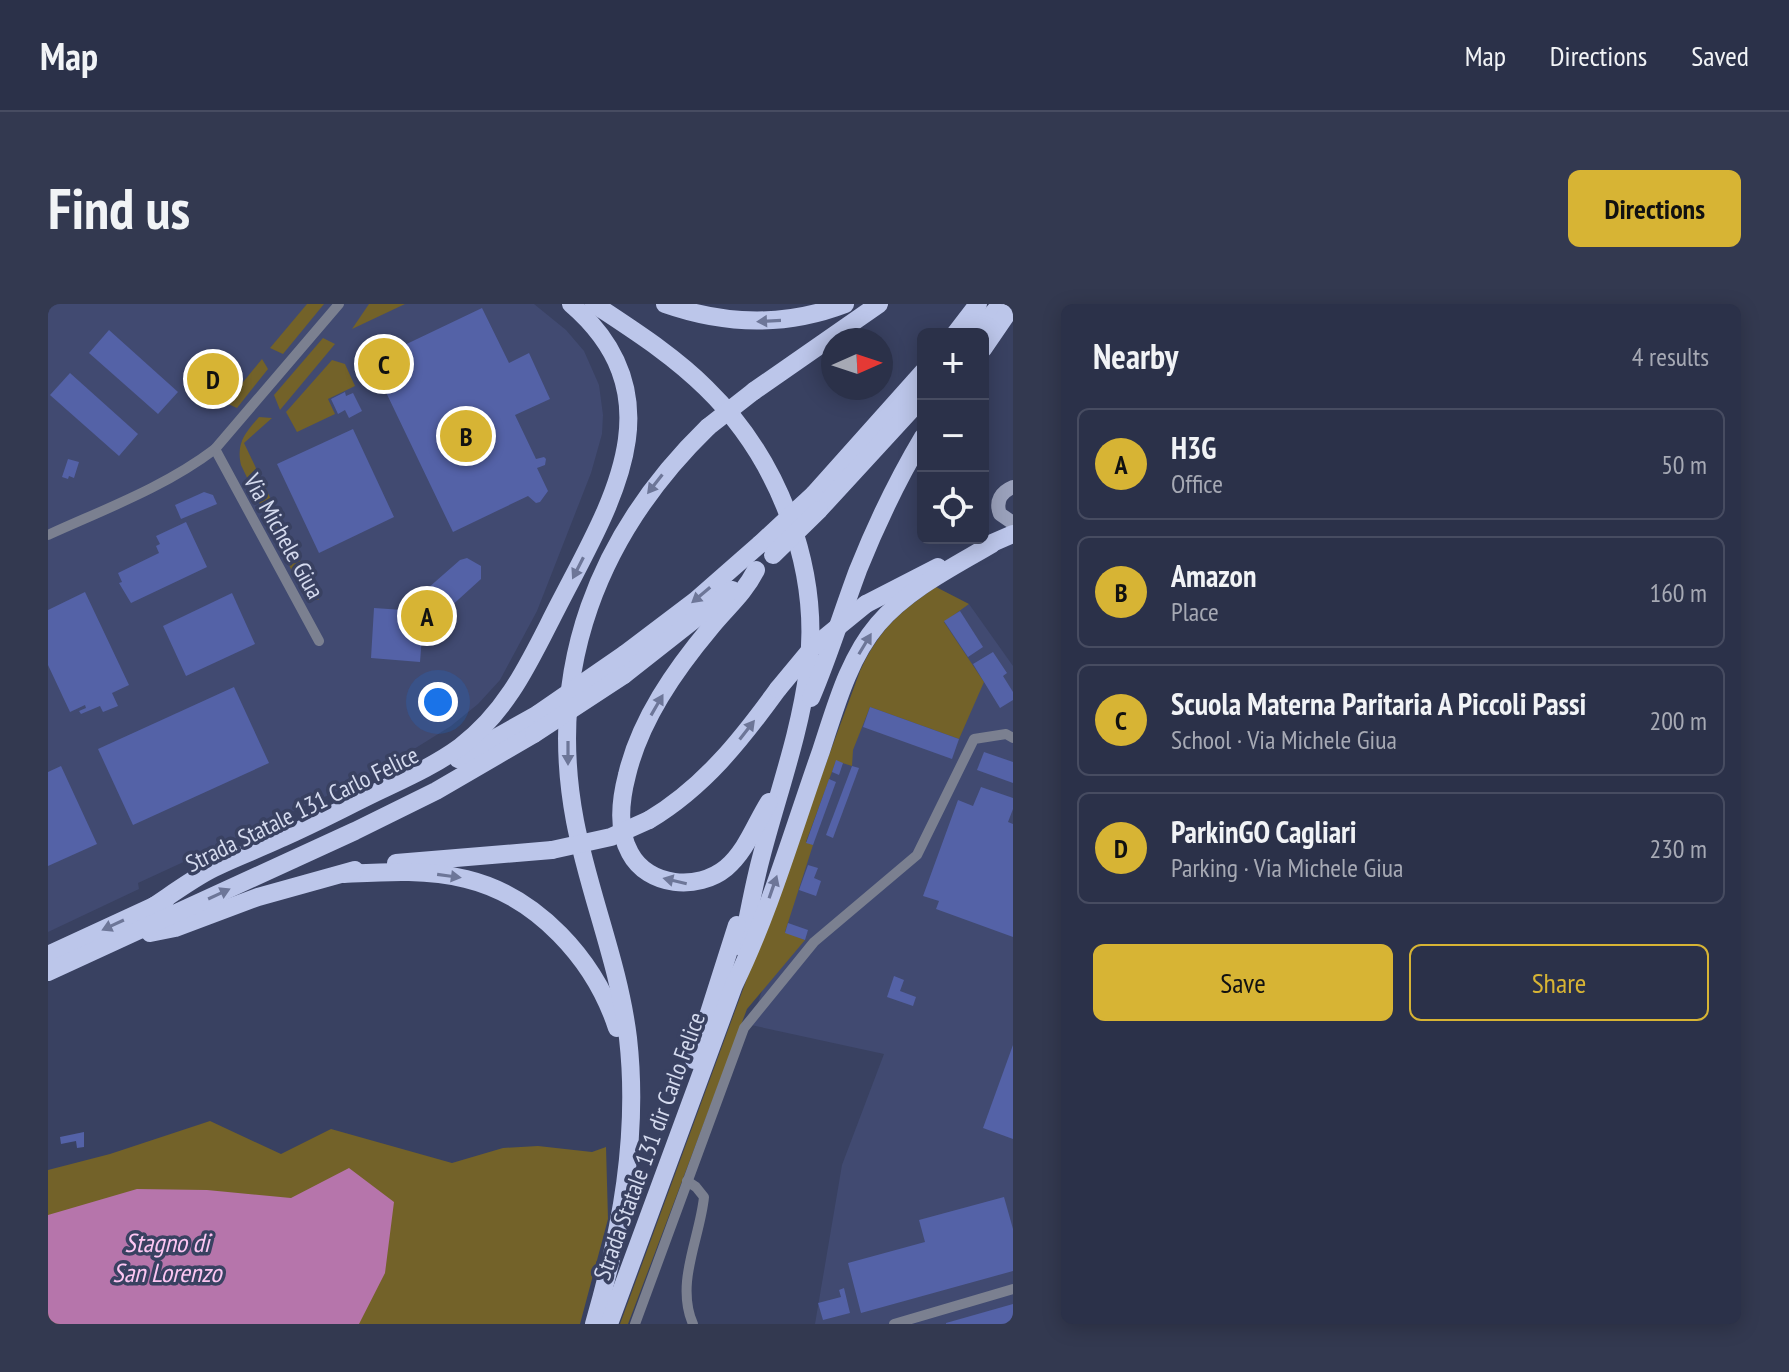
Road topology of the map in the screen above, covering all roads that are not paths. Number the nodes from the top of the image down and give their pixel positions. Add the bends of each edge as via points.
1 (339, 304) edge
2 (571, 304) edge
3 (594, 304) edge
4 (665, 304) edge
5 (845, 304) edge
6 (879, 304) edge
7 (978, 304) edge
8 (1001, 304) edge
9 (1013, 305) edge
10 (960, 328) edge
11 (980, 328) edge
12 (989, 340) edge
13 (917, 379) edge
14 (920, 400) edge
15 (917, 448) edge
16 (215, 449) junction
17 (1013, 487) edge
18 (816, 502) junction
19 (1013, 523) edge
20 (1013, 534) edge
21 (48, 535) edge
22 (992, 544) junction
23 (767, 549) junction
24 (756, 570) junction
25 (319, 641) dead end
26 (795, 733) junction
27 (1013, 738) edge
28 (783, 779) junction
29 (760, 862) junction
30 (344, 874) junction
31 (154, 906) junction
32 (123, 938) junction
33 (48, 955) edge
34 (48, 972) edge
35 (734, 985) junction
36 (629, 1133) junction
37 (687, 1181) junction
38 (1013, 1289) edge
39 (596, 1324) edge
40 (609, 1324) edge
41 (635, 1324) edge
42 (693, 1324) edge
43 (894, 1324) edge

1 - 16 street
2 -> 31 highway via 596,327 622,375 627,444 619,481 503,707 447,756 209,870
3 - 26 highway via 707,388 751,441 775,482 792,522 808,601 809,667
5 -> 4 highway via 788,320 753,322
6 -> 36 highway, bridge via 708,427 654,485 625,526 587,612 569,702 568,766 575,822 627,1034 632,1079
7 - 10 highway
8 - 11 highway
9 - 12 highway
13 - 18 highway, Strada Statale 131 Carlo Felice
14 - 18 highway, Strada Statale 131 Carlo Felice
15 - 26 highway via 859,569
16 - 21 street via 162,483
16 - 25 street, Via Michele Giua
17 - 19 main road via 998,503 1004,518
18 - 23 highway, Strada Statale 131 Carlo Felice, bridge
20 - 22 highway
30 -> 22 highway, bridge via 407,861 552,850 611,837 649,820 691,792 724,759 812,648 866,604
35 -> 22 highway via 754,944 854,662 893,609
23 - 24 highway, Strada Statale 131 Carlo Felice
23 -> 31 highway, Strada Statale 131 Carlo Felice, bridge via 538,714 385,800
28 -> 24 highway via 741,852 711,877 675,883 650,872 630,853 621,804 637,740 685,660 745,591
32 -> 24 highway, Strada Statale 131 Carlo Felice, bridge via 436,791 624,675
26 - 28 highway
27 - 37 street via 1006,734 974,739 917,855 814,942 744,1028
28 - 29 highway
29 - 35 highway
29 - 39 highway via 682,1098
30 - 32 highway via 258,897 175,928
30 -> 36 highway via 398,872 467,879 537,914 592,973 614,1018 623,1056
31 -> 33 highway, Strada Statale 131 Carlo Felice
32 - 34 highway, Strada Statale 131 Carlo Felice
35 - 40 highway, Strada Statale 131 dir Carlo Felice
36 - 39 highway via 620,1222
37 - 41 street
37 - 42 street via 704,1197 688,1287
38 - 43 street

